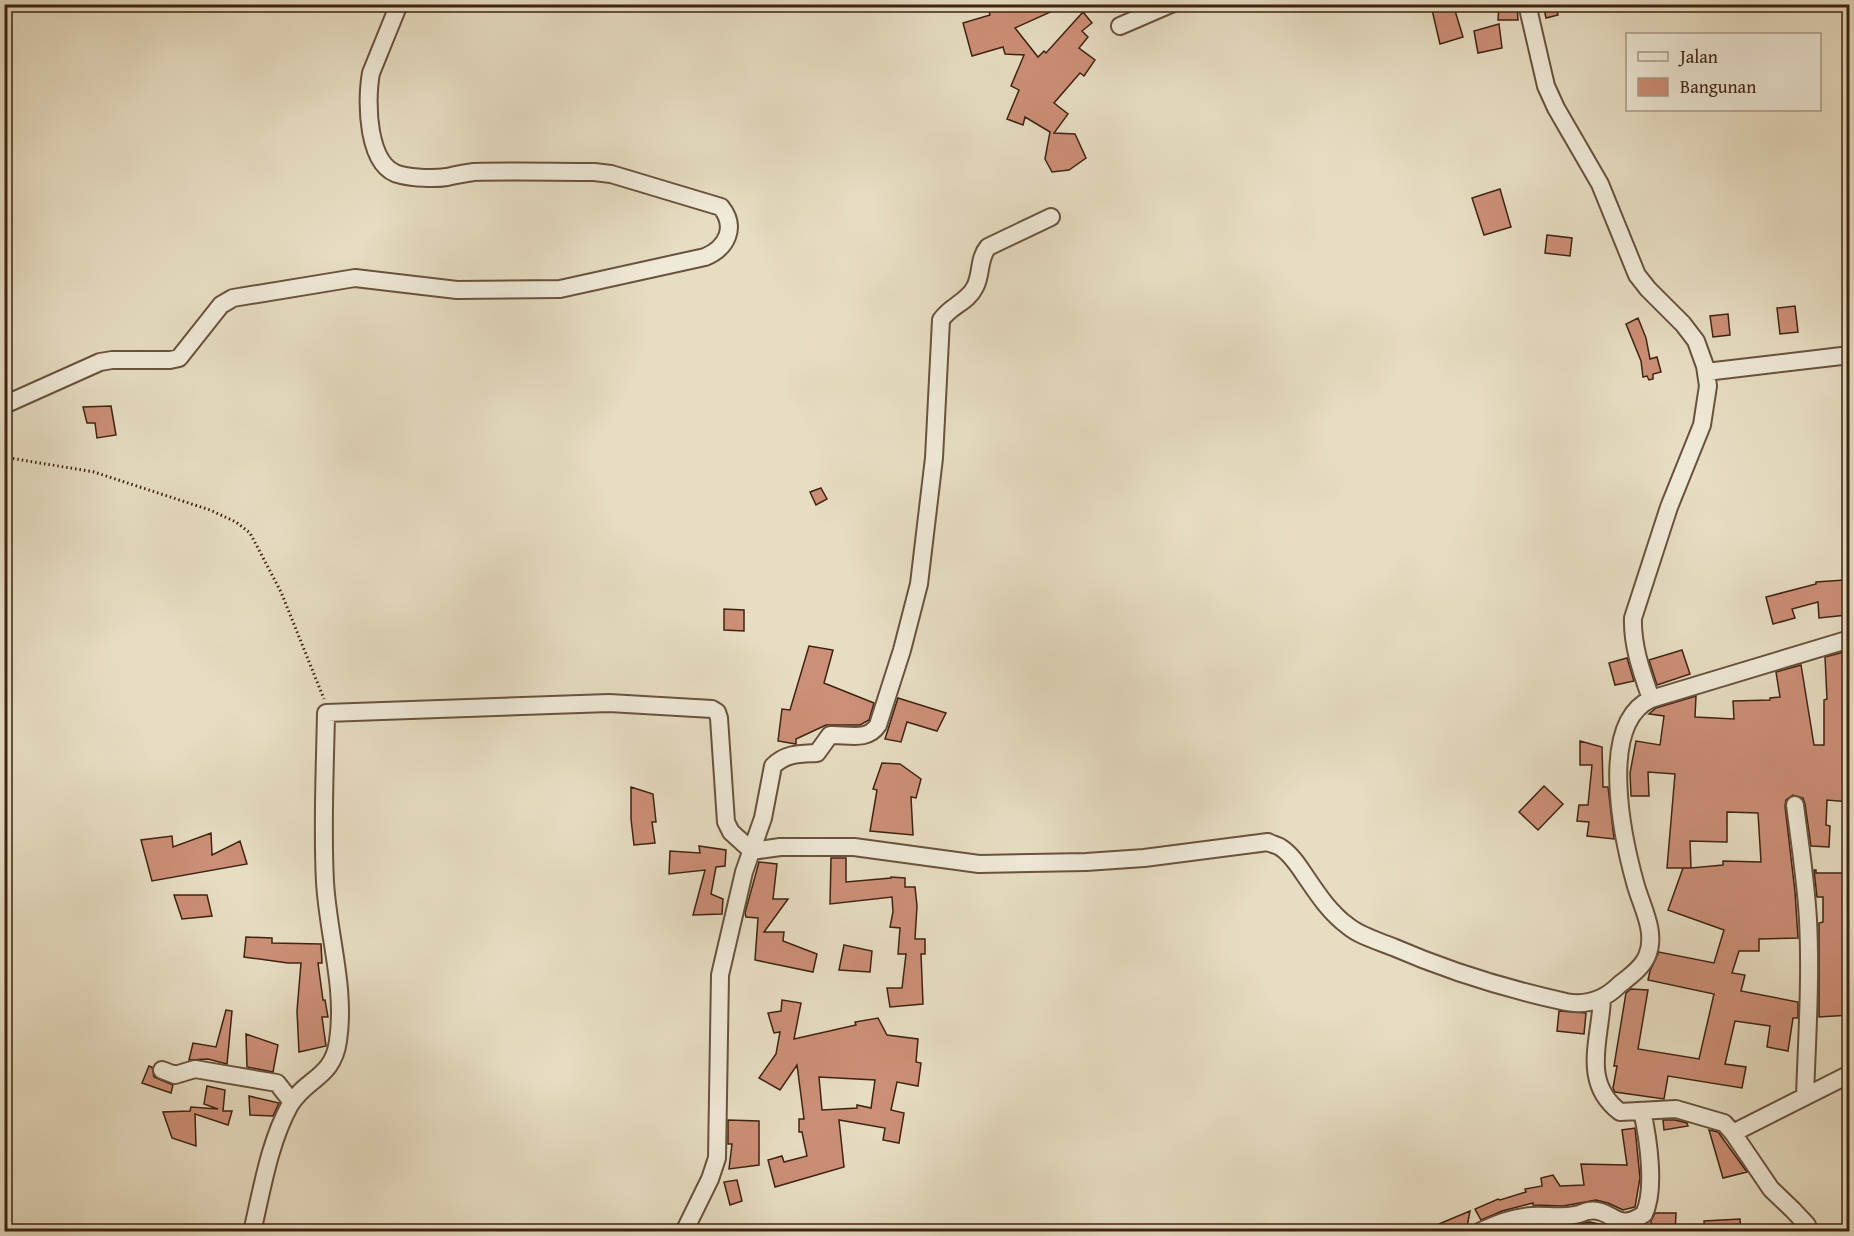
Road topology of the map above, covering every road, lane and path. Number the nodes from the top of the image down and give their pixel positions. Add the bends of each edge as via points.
1 (399, 4) edge
2 (1171, 4) edge
3 (1527, 4) edge
4 (1120, 26) dead end
5 (1051, 217) dead end
6 (1850, 356) edge
7 (1706, 372) junction
8 (4, 405) edge
9 (4, 457) edge
10 (1850, 639) edge
11 (1650, 699) junction
12 (326, 713) junction
13 (1795, 805) dead end
14 (752, 851) junction
15 (1602, 999) junction
16 (162, 1070) dead end
17 (1850, 1074) edge
18 (1805, 1096) junction
19 (292, 1102) junction
20 (1642, 1111) junction
21 (1733, 1133) junction
22 (1640, 1225) edge
23 (252, 1232) edge
24 (684, 1232) edge
25 (1479, 1232) edge
26 (1809, 1232) edge

1 - 8 street via 369,84 375,150 386,167 408,176 481,172 611,174 721,207 728,219 729,235 725,242 715,253 705,256 560,289 457,291 355,278 233,298 221,305 179,358 100,362
2 - 4 street
3 - 7 street via 1546,86 1600,184 1637,276 1696,341
5 - 14 street via 988,247 975,289 947,310 941,320 934,458 919,584 878,725 868,735 830,735 817,753 793,754 774,766
6 - 7 street
7 - 11 street via 1708,386 1702,425 1669,507 1634,618 1637,651
9 - 12 path via 94,472 210,510 250,533 281,592
10 - 11 street
11 - 15 street via 1642,702 1628,720 1618,768 1628,854 1650,944 1641,966
12 - 14 street via 609,703 711,709 719,718 726,822
12 - 19 street via 325,883 340,1009 338,1041 334,1060 326,1071
13 - 18 street via 1808,924 1810,986
14 - 15 street via 854,848 979,864 1144,858 1268,842 1281,847 1334,915 1351,929 1435,966 1504,986 1582,1004
14 - 24 street via 718,985 717,1158
15 - 20 street via 1594,1065 1597,1080 1603,1095 1620,1112
16 - 19 street via 175,1075 195,1069 277,1083
17 - 18 street
18 - 21 street
19 - 23 street via 276,1138
20 - 21 street via 1676,1109 1724,1123
20 - 22 street via 1650,1157 1649,1198
21 - 26 street via 1771,1190 1807,1225
22 - 25 street via 1588,1211 1520,1218

